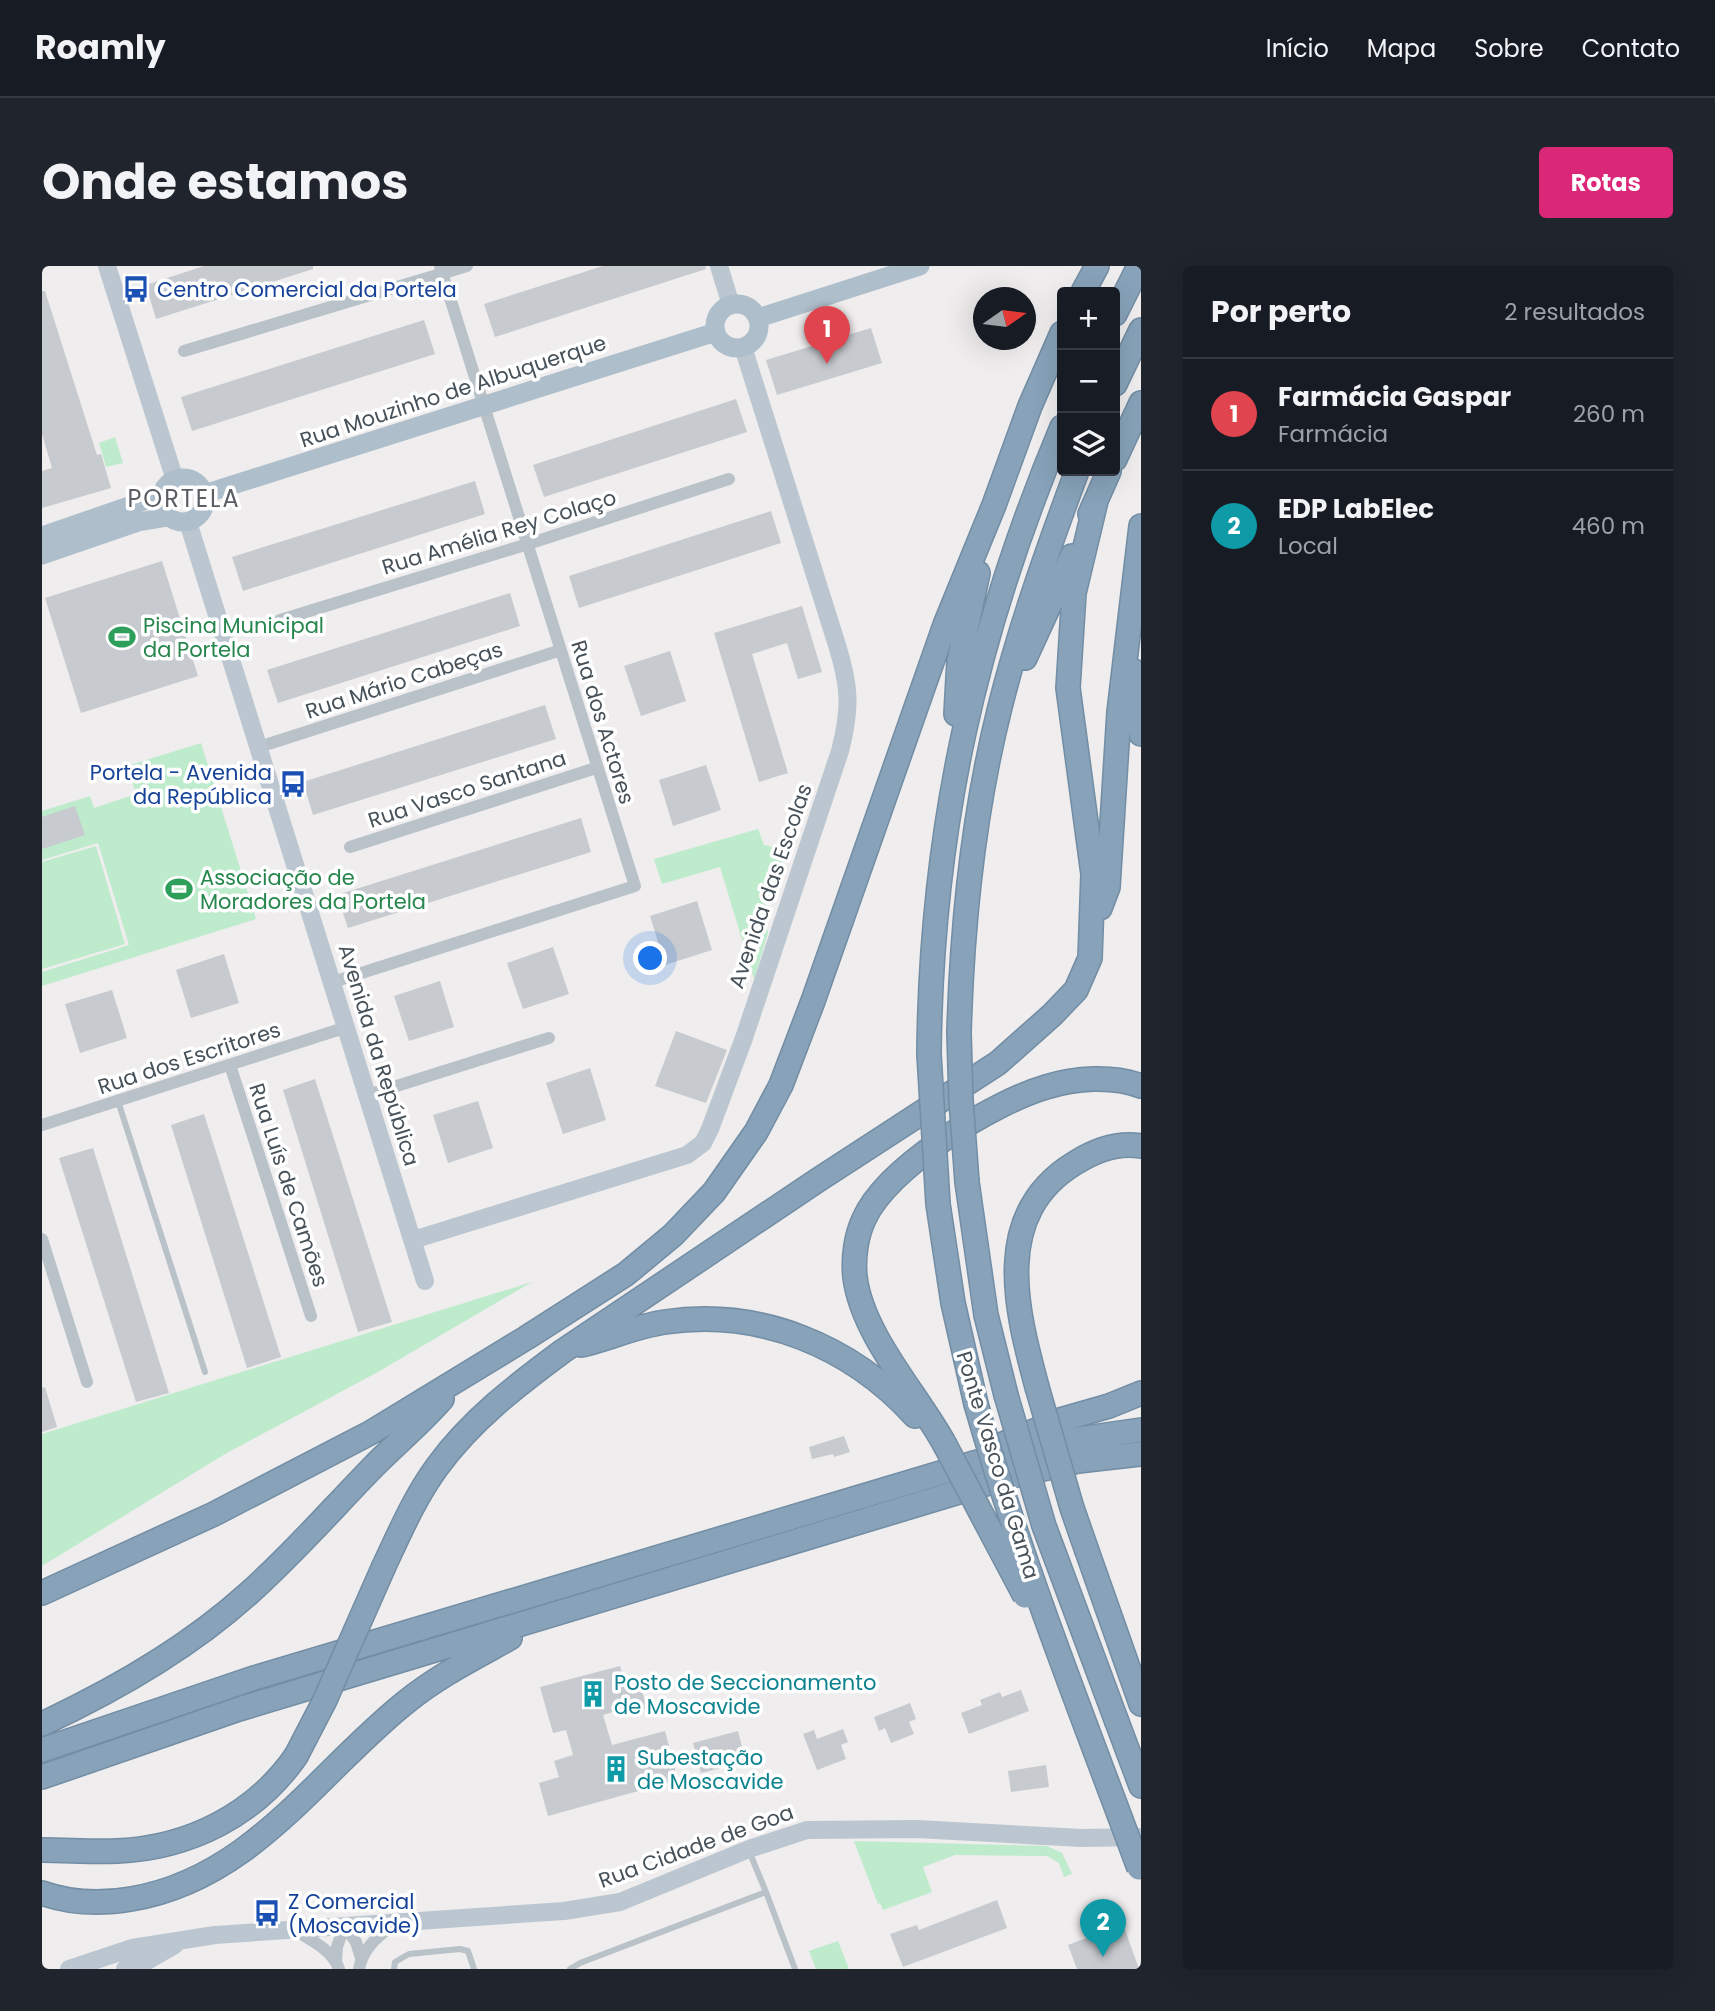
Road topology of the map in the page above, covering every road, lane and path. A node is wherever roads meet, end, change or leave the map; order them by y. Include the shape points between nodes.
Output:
1 (107, 266) edge
2 (467, 266) edge
3 (719, 266) edge
4 (919, 266) edge
5 (1097, 266) edge
6 (1139, 266) edge
7 (441, 270) edge
8 (1086, 287) edge
9 (1120, 304) edge
10 (731, 305) junction
11 (758, 318) junction
12 (1141, 330) edge
13 (716, 332) junction
14 (1057, 344) edge
15 (743, 347) junction
16 (184, 351) dead end
17 (1120, 374) edge
18 (1141, 403) edge
19 (484, 405) junction
20 (1057, 439) edge
21 (1120, 448) edge
22 (1074, 476) edge
23 (1108, 476) edge
24 (729, 479) dead end
25 (175, 480) junction
26 (204, 494) junction
27 (161, 495) junction
28 (1096, 500) junction
29 (994, 505) junction
30 (169, 517) junction
31 (188, 522) junction
32 (1141, 526) edge
33 (42, 536) edge
34 (528, 544) junction
35 (42, 555) edge
36 (1131, 598) junction
37 (280, 621) dead end
38 (561, 650) junction
39 (999, 711) junction
40 (1141, 734) edge
41 (259, 747) junction
42 (596, 768) junction
43 (951, 787) junction
44 (350, 846) dead end
45 (1091, 929) junction
46 (333, 982) junction
47 (347, 1027) junction
48 (549, 1038) dead end
49 (230, 1065) junction
50 (1141, 1086) edge
51 (368, 1095) junction
52 (118, 1101) junction
53 (42, 1125) edge
54 (1141, 1146) edge
55 (42, 1239) edge
56 (413, 1240) junction
57 (425, 1281) dead end
58 (312, 1316) dead end
59 (563, 1351) junction
60 (205, 1371) dead end
61 (464, 1377) junction
62 (87, 1382) dead end
63 (1141, 1393) edge
64 (1141, 1430) edge
65 (945, 1445) junction
66 (1141, 1454) edge
67 (898, 1487) junction
68 (42, 1593) edge
69 (551, 1615) junction
70 (1065, 1670) junction
71 (1141, 1704) edge
72 (42, 1724) edge
73 (42, 1750) edge
74 (42, 1777) edge
75 (1141, 1786) edge
76 (1141, 1837) edge
77 (749, 1849) junction
78 (42, 1850) edge
79 (1141, 1873) edge
80 (766, 1892) junction
81 (47, 1895) edge
82 (396, 1922) junction
83 (344, 1926) junction
84 (293, 1928) junction
85 (184, 1941) junction
86 (360, 1964) edge
87 (338, 1965) edge
88 (132, 1968) edge
89 (69, 1969) edge
90 (394, 1969) edge
91 (474, 1969) edge
92 (570, 1969) edge
93 (794, 1969) edge

1 - 25 street
2 - 7 street
3 - 10 street
4 - 11 main road
5 - 8 highway
6 - 9 highway
7 - 16 street
7 - 19 street, Rua dos Actores
10 - 11 main road via 747,307
10 - 13 main road via 716,320
11 - 15 main road via 758,333
12 - 17 highway
13 - 15 main road via 726,345
13 - 19 main road, Rua Mouzinho de Albuquerque
14 - 29 highway
15 - 56 street, Avenida das Escolas via 849,695 840,751 725,1090 703,1143 687,1156
18 - 21 highway
19 - 26 main road, Rua Mouzinho de Albuquerque
19 - 34 street, Rua dos Actores
20 - 43 highway, Ponte Vasco da Gama via 998,599
22 - 39 highway, Ponte Vasco da Gama via 1027,612
23 - 28 highway
24 - 34 street, Rua Amélia Rey Colaço
25 - 26 main road via 189,479
25 - 27 main road
26 - 31 main road via 204,508
27 - 30 main road
27 - 33 main road
28 - 39 highway
28 - 45 highway via 1074,593 1068,688 1093,874
29 - 43 highway via 958,661
29 - 61 highway via 945,625 813,1001 781,1085 756,1132 714,1192 651,1254
30 - 31 main road
30 - 35 main road via 138,522
31 - 41 street, Avenida da República
32 - 36 highway
34 - 37 street, Rua Amélia Rey Colaço
34 - 38 street, Rua dos Actores
36 - 40 highway via 1134,688
36 - 45 highway via 1108,887
38 - 41 street, Rua Mário Cabeças
38 - 42 street, Rua dos Actores
39 - 75 highway, Ponte Vasco da Gama, bridge via 967,892 959,1033 967,1182 984,1303 1006,1395 1044,1526
41 - 46 street, Avenida da República
42 - 44 street, Rua Vasco Santana
42 - 46 street, Rua dos Actores via 635,886
43 - 70 highway, Ponte Vasco da Gama, bridge via 937,890 929,1054 938,1204 953,1303 976,1404 1016,1535
45 - 59 highway via 1090,958 1076,990 998,1063
46 - 47 street, Avenida da República
47 - 49 street, Rua dos Escritores
47 - 51 street, Avenida da República
48 - 51 street
49 - 52 street, Rua dos Escritores
49 - 58 street, Rua Luís de Camões
50 - 65 highway via 1076,1080 1026,1094 946,1139 891,1182 864,1219 857,1238 855,1278 861,1300 881,1343
51 - 56 street, Avenida da República
52 - 53 street, Rua dos Escritores
52 - 60 lane
54 - 71 highway, bridge via 1107,1148 1086,1156 1045,1187 1024,1222 1016,1263 1019,1314 1037,1387 1072,1508
55 - 62 street
56 - 57 street, Avenida da República
59 - 65 highway via 663,1322 713,1319 760,1324 838,1353 875,1377
59 - 78 highway, bridge via 479,1418 437,1467 412,1506 296,1756 271,1787 227,1821 168,1844 119,1851
61 - 68 highway via 304,1469
61 - 72 highway via 246,1596 157,1662
63 - 67 highway via 1060,1420
64 - 67 highway via 1005,1454
65 - 70 highway, bridge
66 - 69 highway via 1078,1461 1012,1476
67 - 73 highway via 251,1679
69 - 74 highway via 239,1709
69 - 81 highway via 465,1662 407,1701 282,1821 202,1876 145,1897 117,1901
70 - 79 highway, Ponte Vasco da Gama, bridge
76 - 77 street, Rua Cidade de Goa via 854,1828 807,1830
77 - 80 lane
77 - 82 street, Rua Cidade de Goa via 620,1902 564,1911
80 - 92 lane
80 - 93 lane
82 - 83 street, Rua Cidade de Goa
82 - 86 street via 371,1942
83 - 84 street, Rua Cidade de Goa
83 - 86 street via 356,1942
83 - 87 street via 337,1947
84 - 85 street, Rua Cidade de Goa
84 - 87 street
85 - 88 street, Rua Cidade de Goa
85 - 89 street, Rua Cidade de Goa via 132,1948
90 - 91 lane via 395,1962 409,1954 460,1949 468,1951

